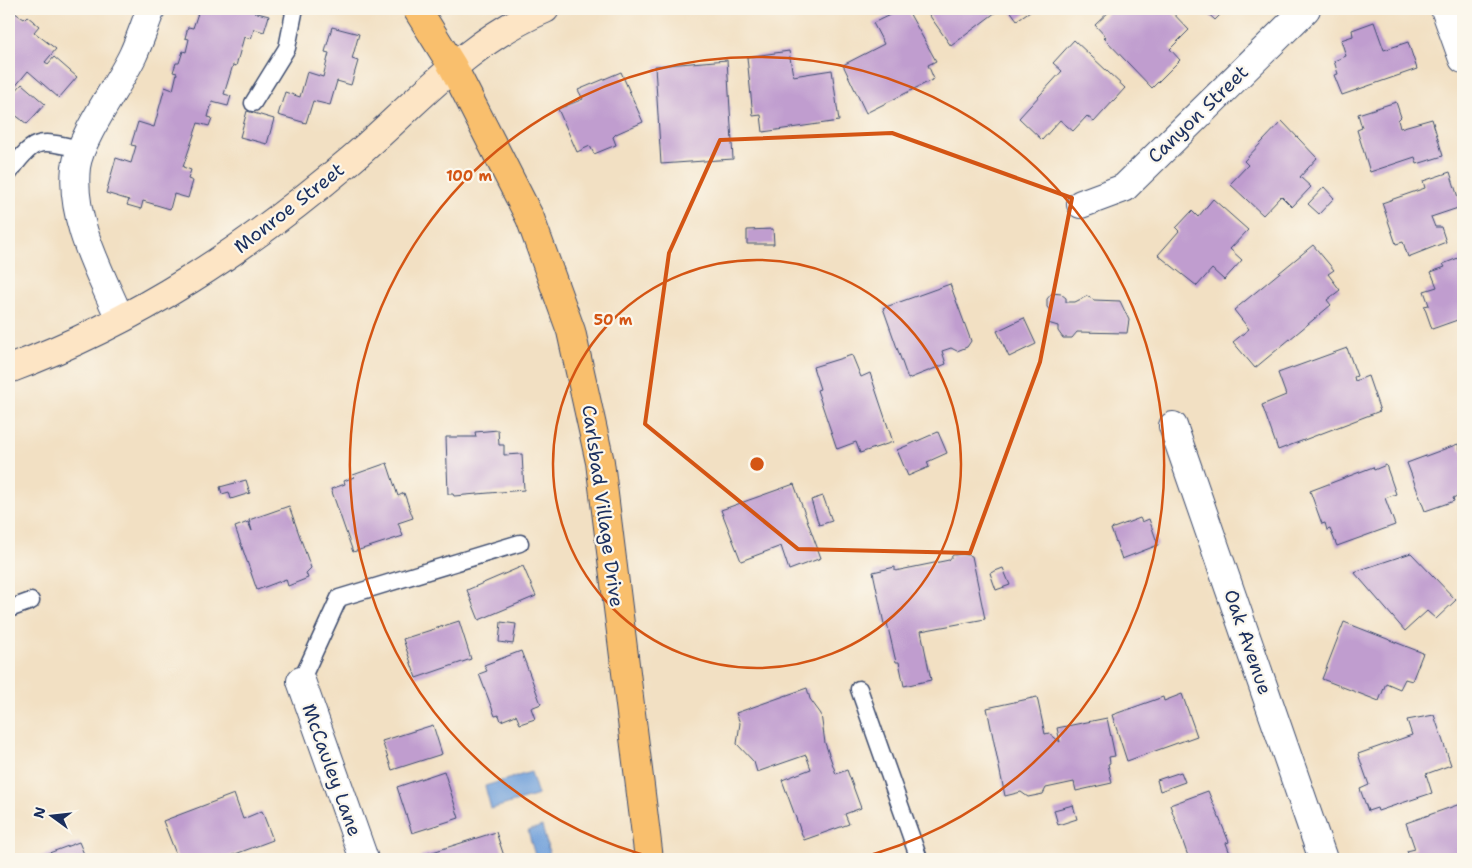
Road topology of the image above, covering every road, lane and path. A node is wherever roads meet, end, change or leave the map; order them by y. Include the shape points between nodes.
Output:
1 (151, 9) edge
2 (292, 9) edge
3 (417, 9) edge
4 (545, 9) edge
5 (1306, 9) edge
6 (1445, 9) edge
7 (1463, 59) edge
8 (453, 68) junction
9 (253, 103) dead end
10 (82, 148) junction
11 (9, 173) edge
12 (1081, 204) dead end
13 (120, 319) junction
14 (9, 369) edge
15 (1173, 426) dead end
16 (520, 543) dead end
17 (31, 601) dead end
18 (9, 609) edge
19 (301, 681) joint
20 (859, 689) dead end
21 (364, 859) edge
22 (648, 859) edge
23 (919, 859) edge
24 (1324, 859) edge

1 - 10 street via 134,55
2 - 9 lane via 287,48
3 - 8 main road, Carlsbad Village Drive
4 - 8 main road, Monroe Street via 498,32
5 - 12 street, Canyon Street via 1124,188
6 - 7 street
8 - 13 main road, Monroe Street via 354,157 261,232 195,278
8 - 22 main road, Carlsbad Village Drive via 530,218 580,365 600,462
10 - 11 lane via 42,142 25,150
10 - 13 street via 76,167 80,220
13 - 14 main road, Monroe Street via 56,352
15 - 24 street, Oak Avenue
16 - 19 lane via 339,598
17 - 18 lane
19 - 21 street, McCauley Lane
20 - 23 lane

